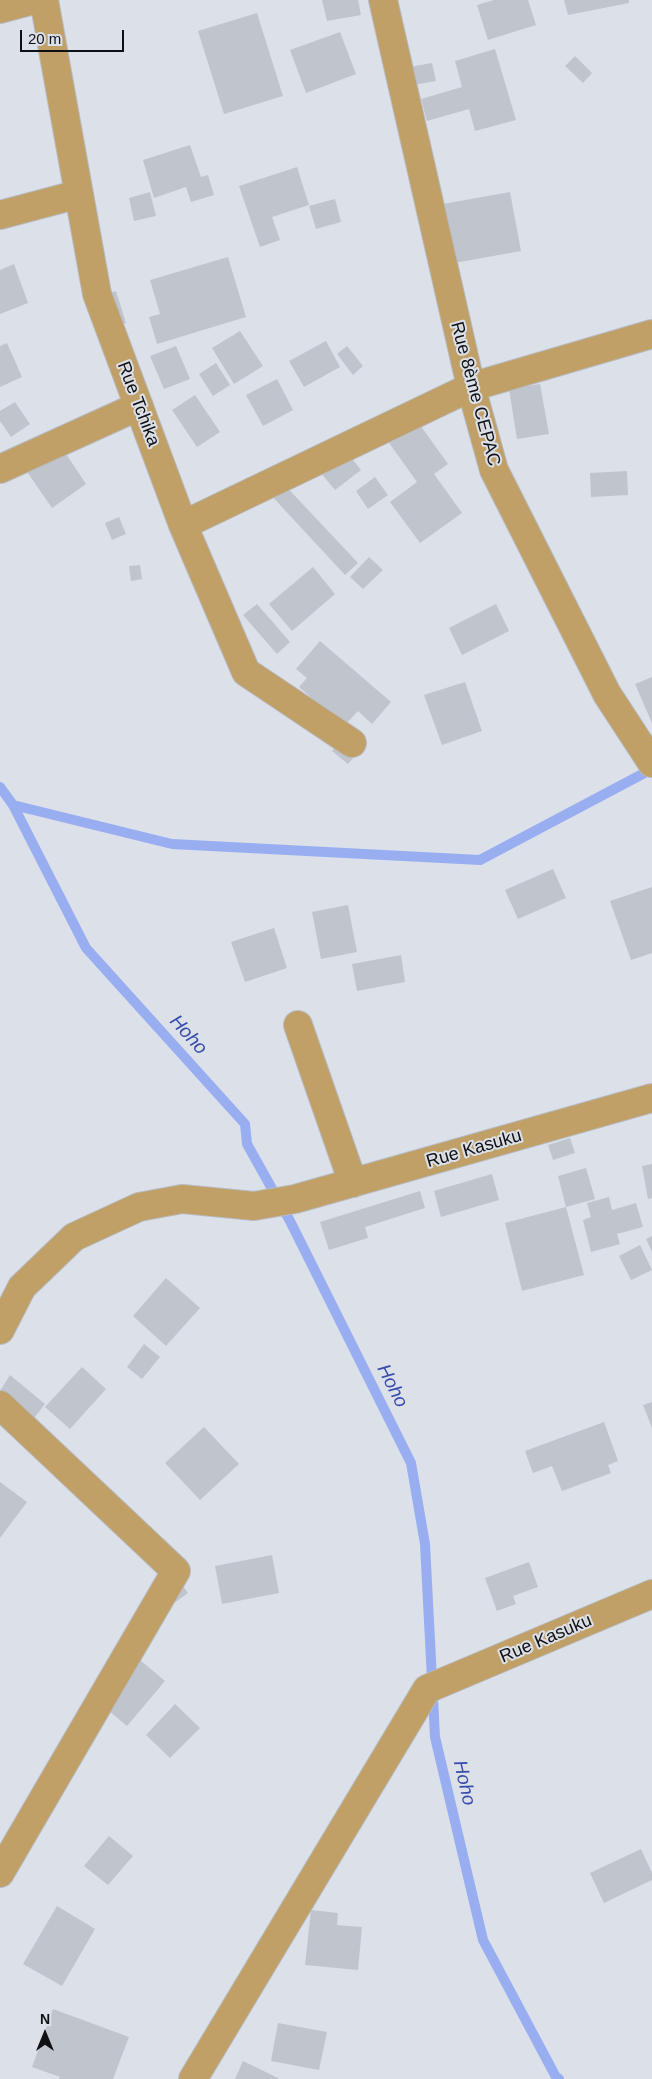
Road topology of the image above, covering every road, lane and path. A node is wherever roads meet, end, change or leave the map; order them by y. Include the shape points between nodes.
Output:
1 (34, 0) edge
2 (44, 0) edge
3 (384, 0) edge
4 (0, 9) edge
5 (79, 194) junction
6 (0, 214) edge
7 (652, 334) edge
8 (470, 387) junction
9 (140, 406) junction
10 (0, 469) edge
11 (183, 525) junction
12 (352, 742) dead end
13 (650, 760) edge
14 (298, 1025) dead end
15 (652, 1098) edge
16 (353, 1183) junction
17 (0, 1330) edge
18 (0, 1405) edge
19 (652, 1594) edge
20 (0, 1873) edge
21 (193, 2079) edge

1 - 4 street
2 - 5 street, Rue Tchika
3 - 8 street, Rue 8ème CEPAC
5 - 6 street
5 - 9 street, Rue Tchika via 97,294
7 - 8 street
8 - 11 street
8 - 13 street, Rue 8ème CEPAC via 494,470 607,694
9 - 10 street
9 - 11 street, Rue Tchika
11 - 12 street, Rue Tchika via 246,672
14 - 16 street
15 - 16 street, Rue Kasuku
16 - 17 street, Rue Kasuku via 295,1200 254,1206 182,1200 139,1207 74,1237 22,1287
18 - 20 street via 176,1571
19 - 21 street, Rue Kasuku via 434,1686

